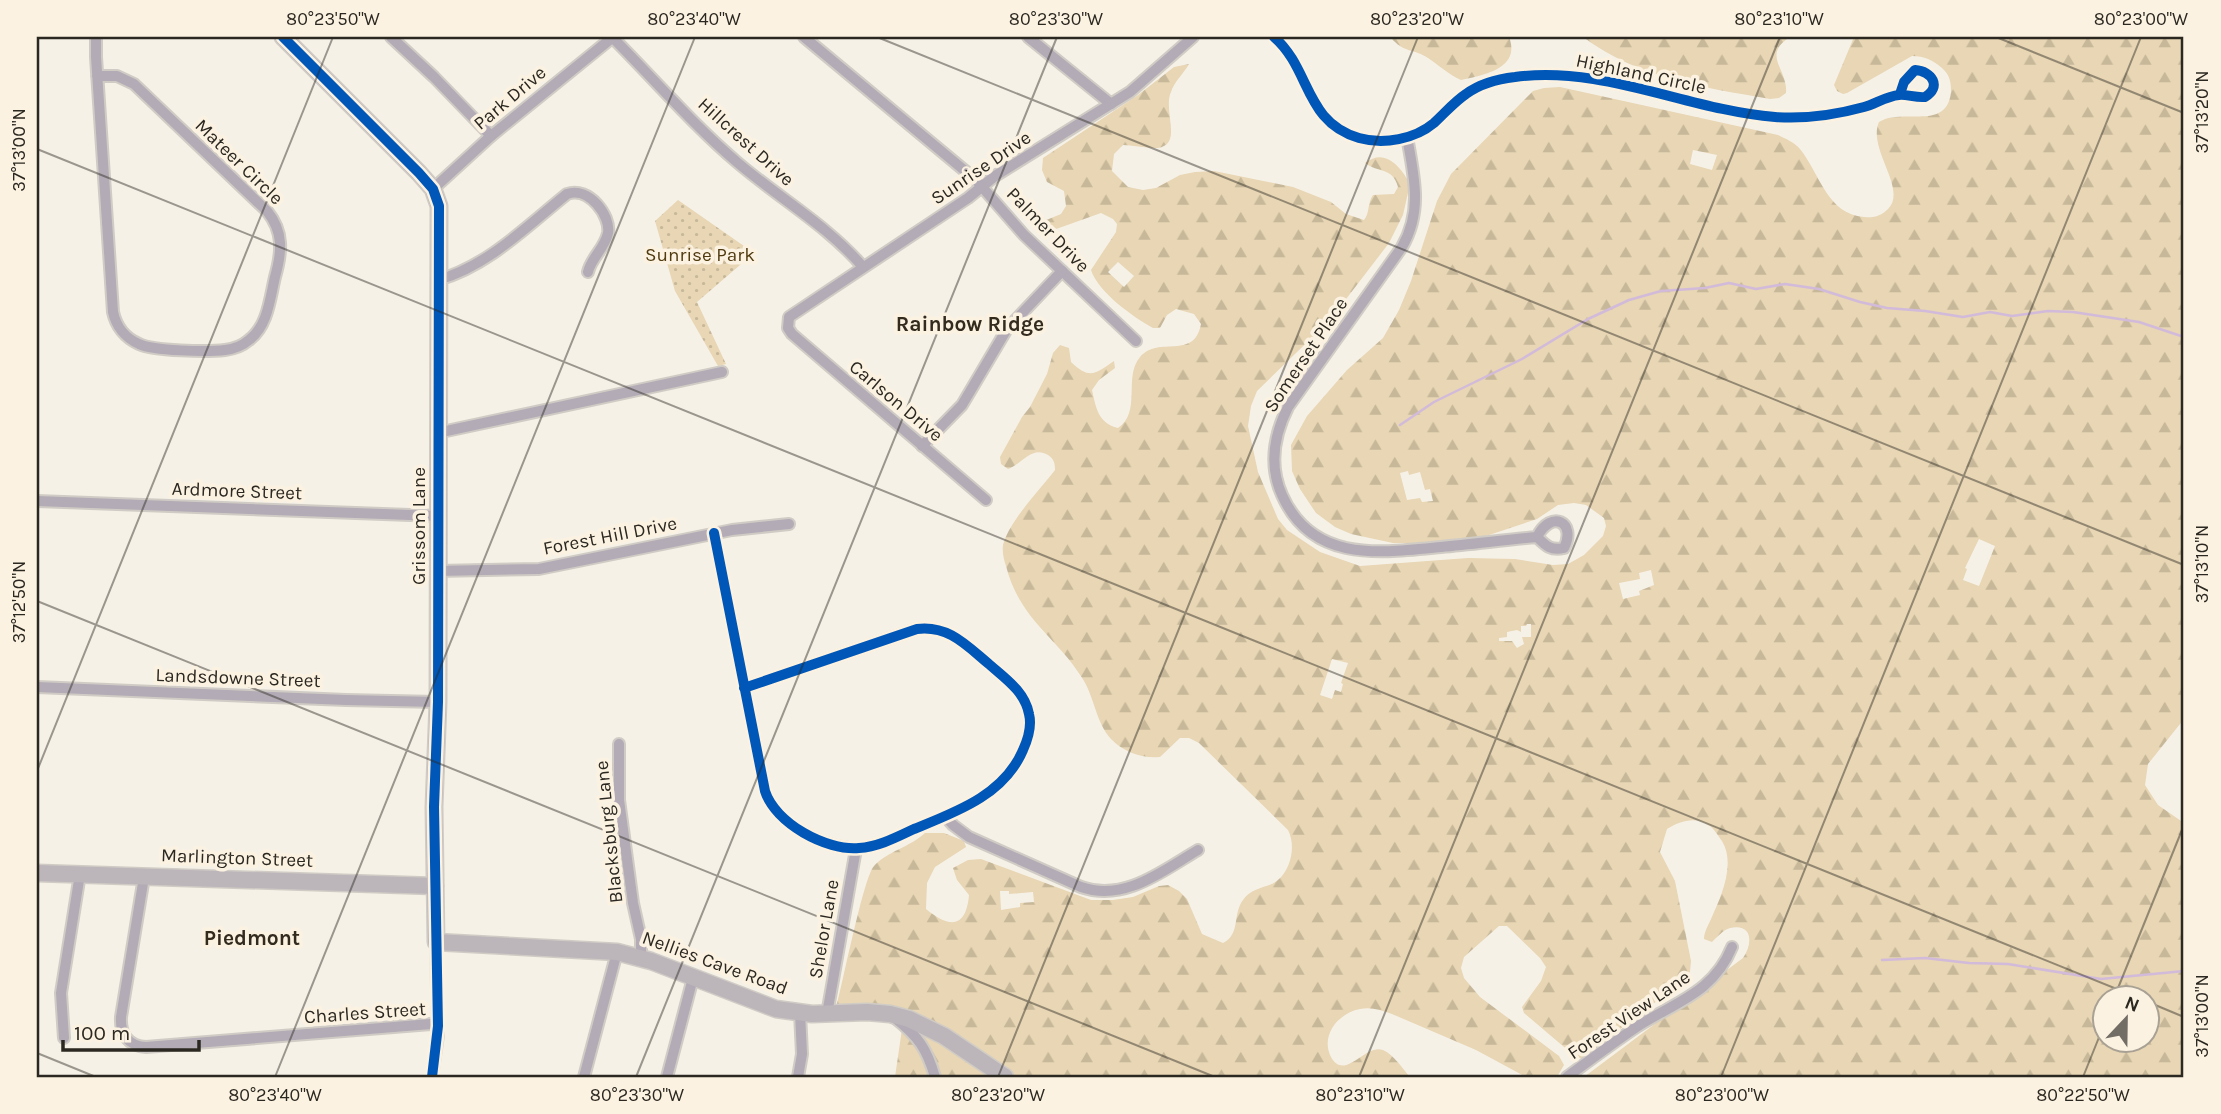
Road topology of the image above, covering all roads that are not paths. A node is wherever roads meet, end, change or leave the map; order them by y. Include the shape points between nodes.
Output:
1 (96, 37) edge
2 (283, 37) edge
3 (391, 37) edge
4 (612, 37) edge
5 (804, 37) edge
6 (1028, 37) edge
7 (1193, 37) edge
8 (1274, 37) edge
9 (97, 76) junction
10 (1900, 94) dead end
11 (1111, 104) junction
12 (491, 136) junction
13 (1407, 137) junction
14 (982, 187) junction
15 (433, 188) junction
16 (863, 267) junction
17 (1062, 271) junction
18 (588, 272) dead end
19 (438, 280) junction
20 (788, 324) joint
21 (1136, 341) dead end
22 (722, 372) dead end
23 (437, 433) junction
24 (922, 446) junction
25 (986, 500) dead end
26 (37, 501) edge
27 (437, 516) junction
28 (789, 524) dead end
29 (714, 533) junction
30 (1537, 537) dead end
31 (437, 571) junction
32 (37, 687) edge
33 (744, 688) junction
34 (438, 702) junction
35 (619, 744) dead end
36 (945, 816) junction
37 (856, 849) junction
38 (1198, 850) dead end
39 (37, 873) edge
40 (79, 874) junction
41 (144, 877) junction
42 (435, 886) junction
43 (436, 942) junction
44 (1732, 947) dead end
45 (617, 952) junction
46 (640, 957) junction
47 (693, 978) junction
48 (800, 1013) junction
49 (827, 1014) junction
50 (890, 1014) junction
51 (438, 1026) junction
52 (64, 1038) dead end
53 (432, 1077) edge
54 (584, 1077) edge
55 (667, 1077) edge
56 (798, 1077) edge
57 (934, 1077) edge
58 (1005, 1077) edge
59 (1567, 1077) edge

1 - 9 street, Mateer Circle
2 - 15 street
3 - 12 street
4 - 12 street, Park Drive
4 - 16 street, Hillcrest Drive via 713,142 841,244
5 - 14 street, Palmer Drive
6 - 11 street
7 - 11 street, Sunrise Drive
8 - 13 street, Highland Circle via 1289,53 1313,103 1328,121 1366,140
9 - 9 street, Mateer Circle via 117,323 130,340 149,348 219,351 239,347 255,335 265,319 281,254 274,221 134,84 117,76
10 - 13 street, Highland Circle via 1843,112 1784,117 1707,107 1584,77 1533,75 1498,79 1478,87 1426,128
11 - 14 street, Sunrise Drive
12 - 15 street, Park Drive
13 - 30 street, Somerset Place via 1416,192 1410,232 1281,420 1274,457 1277,483 1300,523 1325,542 1350,550 1395,551
14 - 16 street, Sunrise Drive
14 - 17 street, Palmer Drive
15 - 19 street, Grissom Lane via 439,206
16 - 20 street, Sunrise Drive via 793,313
17 - 21 street, Palmer Drive
17 - 24 street via 1007,329 962,405
18 - 19 street via 608,227 593,198 576,192 567,194 484,260
19 - 23 street, Grissom Lane
20 - 24 street, Carlson Drive via 807,348
22 - 23 street
23 - 27 street, Grissom Lane
24 - 25 street, Carlson Drive
26 - 27 street, Ardmore Street
27 - 31 street, Grissom Lane
28 - 29 street, Forest Hill Drive
29 - 31 street, Forest Hill Drive via 539,569
29 - 33 street
31 - 34 street, Grissom Lane
32 - 34 street, Landsdowne Street
33 - 36 street via 917,629 936,628 957,637 1016,688 1030,723 1021,755 1007,776 980,799
33 - 37 street via 771,804 792,825 834,845
34 - 42 street, Grissom Lane
35 - 46 street, Blacksburg Lane via 620,800
36 - 37 street
36 - 38 street via 969,837 1100,892 1134,886
37 - 49 street, Shelor Lane
39 - 40 street, Marlington Street
40 - 41 street, Marlington Street
40 - 52 street via 61,993
41 - 42 street, Marlington Street
41 - 51 street, Charles Street via 121,1017 122,1031 131,1043 146,1047
42 - 43 street, Grissom Lane
43 - 45 street, Nellies Cave Road
43 - 51 street, Grissom Lane
44 - 59 street, Forest View Lane via 1722,967 1704,986
45 - 46 street, Nellies Cave Road
45 - 54 street
46 - 47 street, Nellies Cave Road
47 - 48 street, Nellies Cave Road via 760,1004
47 - 55 street
48 - 49 street, Nellies Cave Road
48 - 56 street
49 - 50 street, Nellies Cave Road
50 - 57 street via 929,1054
50 - 58 street, Nellies Cave Road via 944,1036
51 - 53 street, Grissom Lane

